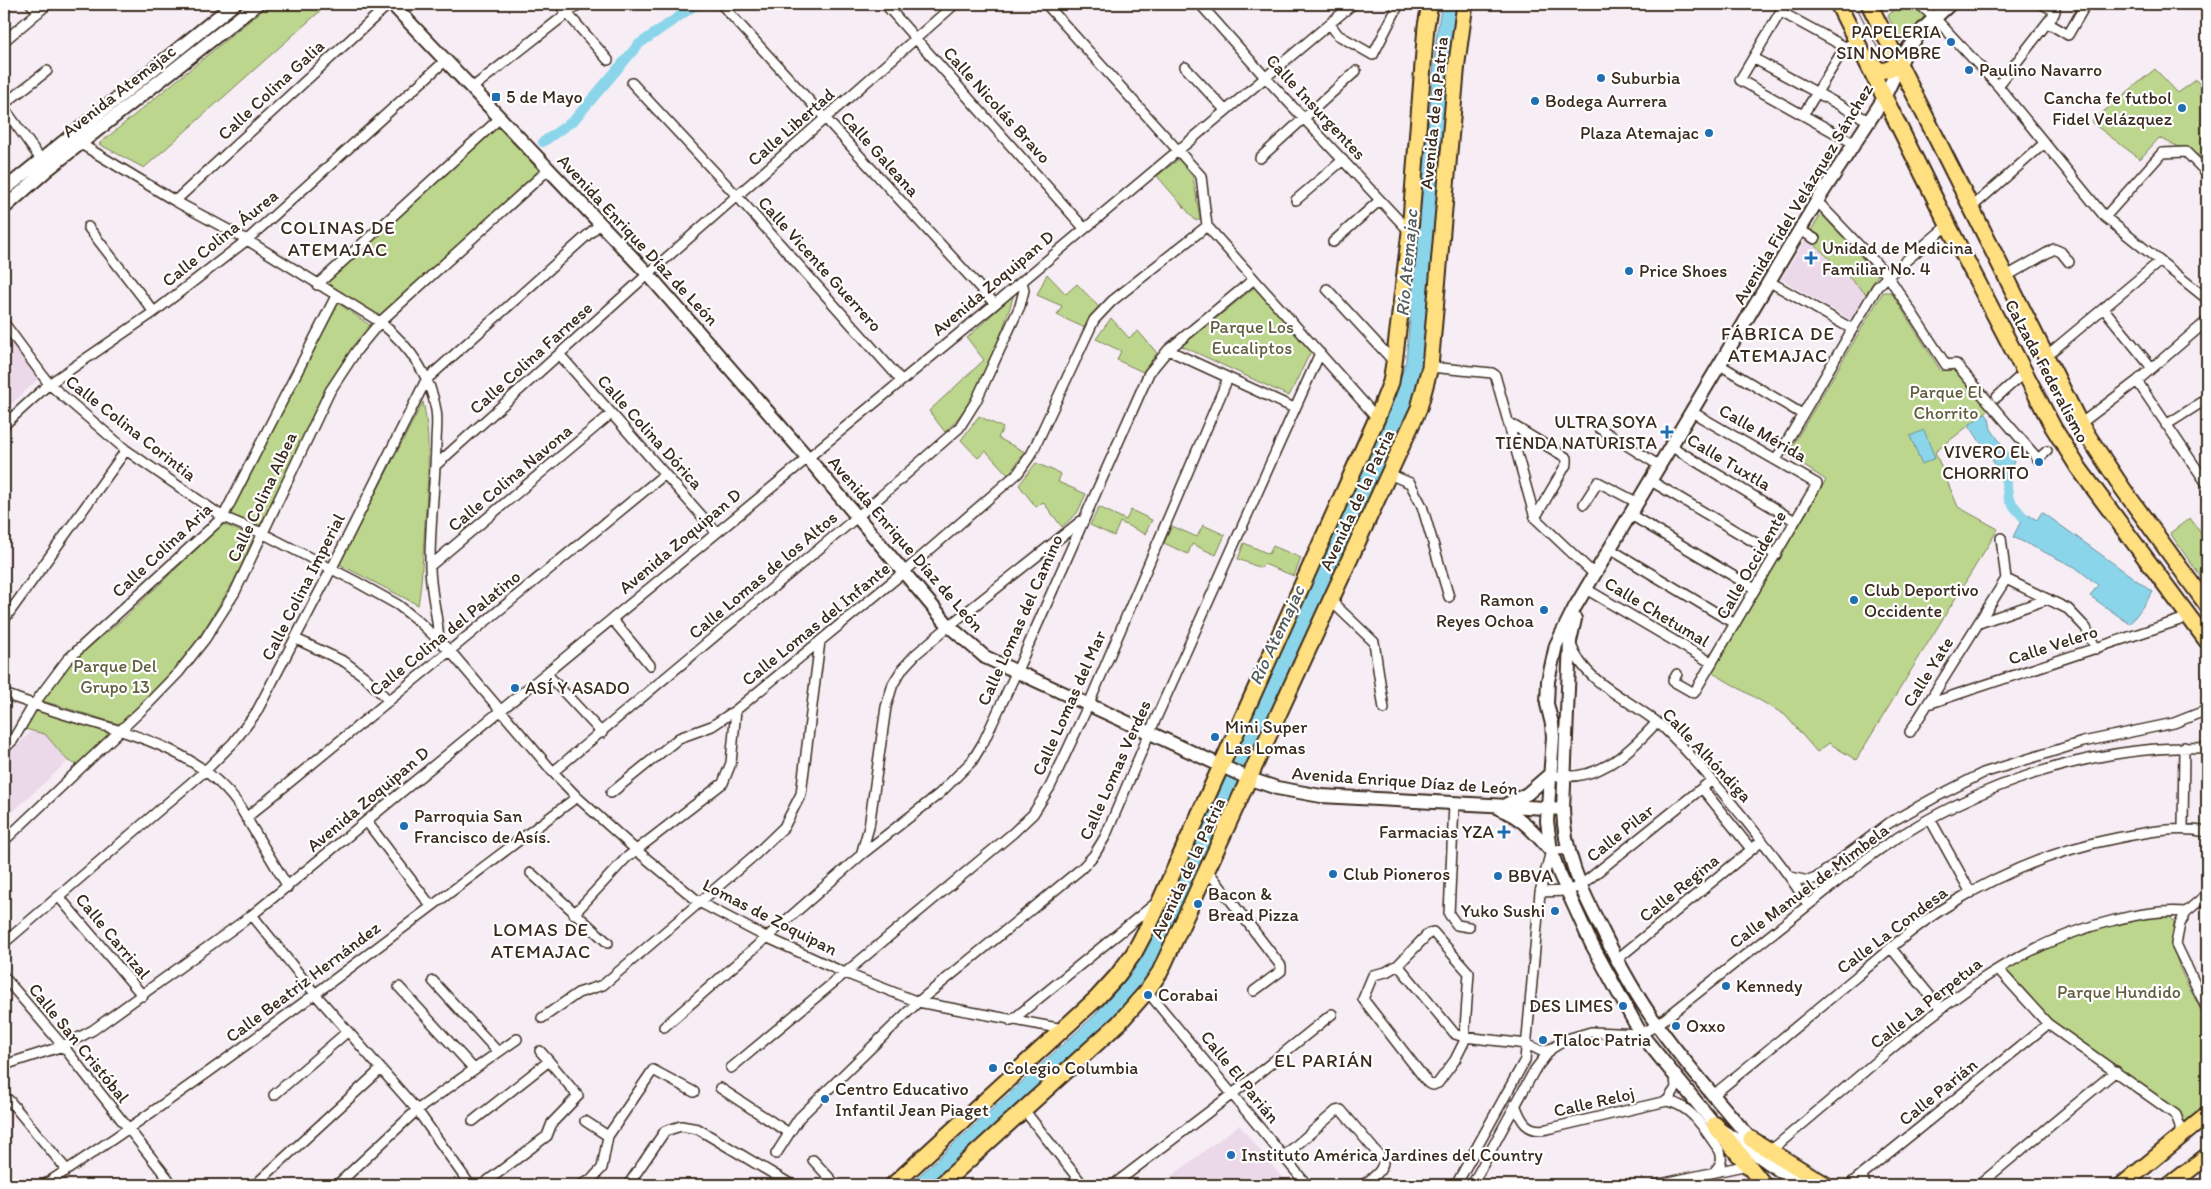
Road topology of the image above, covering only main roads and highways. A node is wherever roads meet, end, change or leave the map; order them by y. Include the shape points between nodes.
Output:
1 (234, 4) edge
2 (257, 4) edge
3 (391, 4) edge
4 (1430, 4) edge
5 (1466, 4) edge
6 (1838, 4) edge
7 (1868, 4) edge
8 (1950, 4) edge
9 (1854, 47) junction
10 (1899, 63) junction
11 (1884, 98) junction
12 (44, 164) junction
13 (4, 190) edge
14 (4, 208) edge
15 (2207, 605) edge
16 (1565, 638) junction
17 (2207, 642) edge
18 (1568, 684) junction
19 (1547, 694) junction
20 (1223, 767) junction
21 (1549, 775) junction
22 (1248, 778) junction
23 (1497, 806) junction
24 (1548, 809) junction
25 (1563, 809) junction
26 (1551, 851) junction
27 (2207, 1115) edge
28 (1715, 1125) junction
29 (1751, 1139) joint
30 (2207, 1156) edge
31 (1770, 1158) junction
32 (1748, 1165) joint
33 (893, 1185) edge
34 (942, 1185) edge
35 (1764, 1185) edge
36 (1800, 1185) edge
37 (1826, 1185) edge
38 (2122, 1185) edge
39 (2170, 1185) edge

1 - 12 main road, Avenida Atemajac via 68,136
2 - 12 main road, Avenida Atemajac via 81,144
3 - 20 main road, Avenida Enrique Díaz de León via 648,274 949,626 985,657 1016,673
4 - 20 main road, Avenida de la Patria via 1410,232 1391,382
5 - 22 main road, Avenida de la Patria via 1457,62 1430,367 1419,408
6 - 9 main road, Calzada Federalismo
7 - 10 main road, Calzada Federalismo
8 - 10 main road, Avenida Fidel Velázquez Sánchez via 1915,39
9 - 10 main road via 1879,70 1886,71
9 - 11 main road, Calzada Federalismo
10 - 11 main road, Avenida Fidel Velázquez Sánchez
10 - 15 main road, Calzada Federalismo via 2080,424
11 - 16 main road, Avenida Fidel Velázquez Sánchez via 1817,201 1586,589
11 - 17 main road, Calzada Federalismo via 2053,427 2073,460
12 - 13 main road, Avenida Atemajac
12 - 14 main road, Avenida Atemajac
16 - 18 main road, Avenida Fidel Velázquez Sánchez
16 - 19 main road, Avenida Fidel Velázquez Sánchez via 1550,665
18 - 19 main road
18 - 25 main road, Avenida Fidel Velázquez Sánchez
19 - 21 main road, Avenida Fidel Velázquez Sánchez via 1553,738
20 - 22 main road, Avenida Enrique Díaz de León
20 - 33 main road, Avenida de la Patria via 1134,953 1117,976
21 - 23 main road via 1528,794
21 - 24 main road, Avenida Fidel Velázquez Sánchez
22 - 23 main road, Avenida Enrique Díaz de León via 1277,788 1321,796
22 - 34 main road, Avenida de la Patria via 1171,952 1147,991 1119,1022
23 - 24 main road, Avenida Enrique Díaz de León
23 - 26 main road via 1520,819
24 - 25 main road, Avenida Enrique Díaz de León
24 - 26 main road, Avenida Fidel Velázquez Sánchez
25 - 29 main road, Avenida Fidel Velázquez Sánchez via 1567,849 1580,886 1616,960 1657,1025 1712,1096
26 - 28 main road via 1590,944 1641,1034
27 - 38 main road
28 - 31 main road
28 - 32 highway
29 - 31 main road
30 - 39 main road
31 - 36 main road
31 - 37 main road
32 - 35 main road

